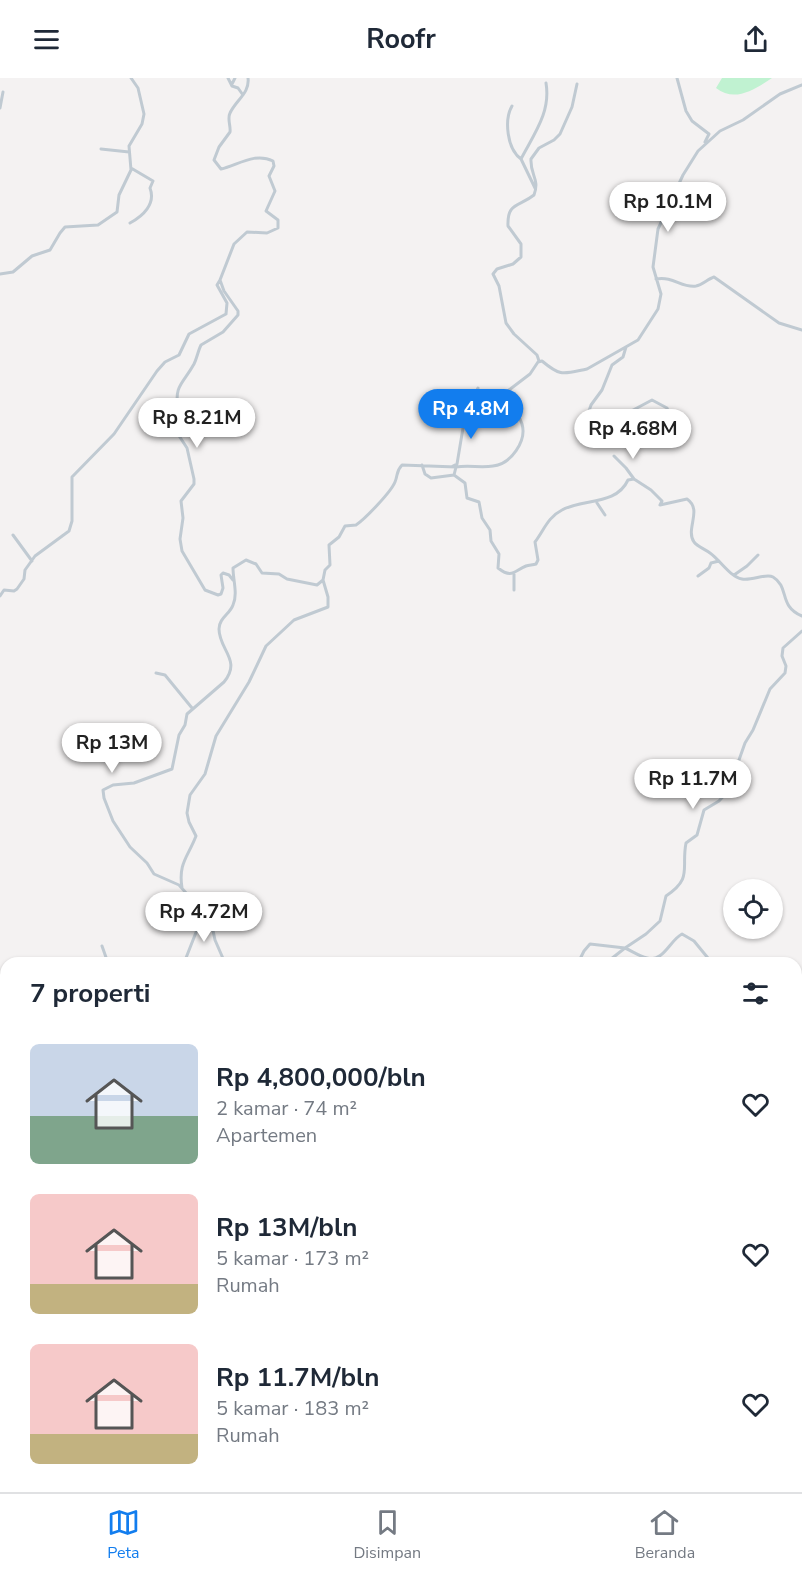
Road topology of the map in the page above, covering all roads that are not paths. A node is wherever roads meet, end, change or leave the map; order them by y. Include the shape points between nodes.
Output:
1 (131, 78) edge
2 (228, 78) edge
3 (235, 78) edge
4 (248, 78) edge
5 (677, 78) edge
6 (546, 83) dead end
7 (232, 84) junction
8 (578, 84) dead end
9 (802, 85) edge
10 (3, 92) dead end
11 (243, 95) junction
12 (512, 106) dead end
13 (0, 108) edge
14 (704, 145) junction
15 (101, 149) dead end
16 (129, 152) junction
17 (521, 159) junction
18 (131, 168) junction
19 (536, 190) junction
20 (130, 223) dead end
21 (0, 274) edge
22 (656, 279) junction
23 (220, 280) junction
24 (802, 330) edge
25 (626, 347) junction
26 (539, 361) junction
27 (478, 388) dead end
28 (671, 419) dead end
29 (614, 456) dead end
30 (422, 465) junction
31 (445, 467) junction
32 (456, 467) junction
33 (454, 475) junction
34 (634, 479) junction
35 (596, 502) junction
36 (605, 515) dead end
37 (13, 535) dead end
38 (758, 555) dead end
39 (32, 561) junction
40 (719, 561) junction
41 (514, 573) junction
42 (734, 575) junction
43 (698, 576) dead end
44 (232, 580) junction
45 (322, 580) junction
46 (514, 590) dead end
47 (0, 596) edge
48 (802, 616) edge
49 (802, 631) edge
50 (156, 673) dead end
51 (192, 708) junction
52 (182, 888) junction
53 (204, 912) junction
54 (102, 946) dead end
55 (625, 948) junction
56 (106, 957) edge
57 (186, 957) edge
58 (222, 957) edge
59 (581, 957) edge
60 (614, 957) edge
61 (643, 957) edge
62 (658, 957) edge
63 (707, 957) edge

1 - 16 street via 138,88 144,114
2 - 7 street
3 - 7 street
4 - 11 street
5 - 14 street via 686,111 709,134
6 - 17 street via 543,118
7 - 11 street
8 - 19 street via 560,134 539,148 531,159
9 - 14 street via 720,130
10 - 13 street
11 - 23 street via 230,112 231,131 218,149 214,163 224,168 248,159 273,161 269,177 274,191 266,211 279,224 273,231 242,235 234,244
12 - 17 street via 509,135 512,151
14 - 22 street via 685,170 659,226 653,267
15 - 16 street
16 - 18 street
17 - 19 street
18 - 20 street via 153,184 152,201
18 - 21 street via 115,214 98,225 65,227 49,250 32,256 13,272
19 - 26 street via 532,197 513,206 508,217 508,227 521,246 521,257 513,264 497,268 493,275 500,286 506,323
22 - 24 street via 670,278 691,286 714,277 779,323
22 - 25 street via 661,294 658,309 639,338
23 - 39 street via 217,285 227,303 226,314 189,335 179,356 160,367 114,434 73,475 69,531
23 - 44 street via 238,315 223,332 201,345 178,387 178,409 170,422 187,448 194,479 181,501 182,551 205,590 221,594 223,573
25 - 26 street via 587,369 558,373
25 - 28 street via 590,408 600,433 614,446 622,434 620,417 652,400 668,409
26 - 32 street via 530,374 509,390 523,427 522,441 516,450 494,466
27 - 31 street via 465,416 457,464
29 - 34 street
30 - 31 street
30 - 33 street via 431,478
30 - 45 street via 399,468 396,481 374,508 356,525 345,526 329,545 330,565
31 - 32 street
32 - 33 street
33 - 41 street via 465,483 467,498 479,502 499,554 498,568
34 - 35 street via 627,481 621,491
34 - 40 street via 655,494 662,501 660,504 690,500 694,541
35 - 36 street
35 - 41 street via 580,503 550,518 535,542 536,564
37 - 39 street
38 - 42 street
39 - 47 street via 17,589 3,590
40 - 42 street
40 - 43 street via 712,562
41 - 46 street
42 - 48 street via 744,579 774,577 789,607
44 - 45 street via 233,568 246,560 265,574 317,585
44 - 51 street via 235,601 219,630 231,671 224,682
45 - 52 street via 328,607 294,620 269,642 214,740 206,773 189,796 187,813 196,836 182,863
49 - 55 street via 783,648 785,673 770,689 728,791 704,810 698,835 686,843 683,882 665,899 660,922
50 - 51 street via 165,675
51 - 52 street via 179,735 172,769 134,783 108,786 103,793 112,821 130,847 154,874
52 - 53 street
53 - 57 street
53 - 58 street via 212,922
54 - 56 street
55 - 59 street via 592,944
55 - 60 street
55 - 61 street
62 - 63 street via 683,934

